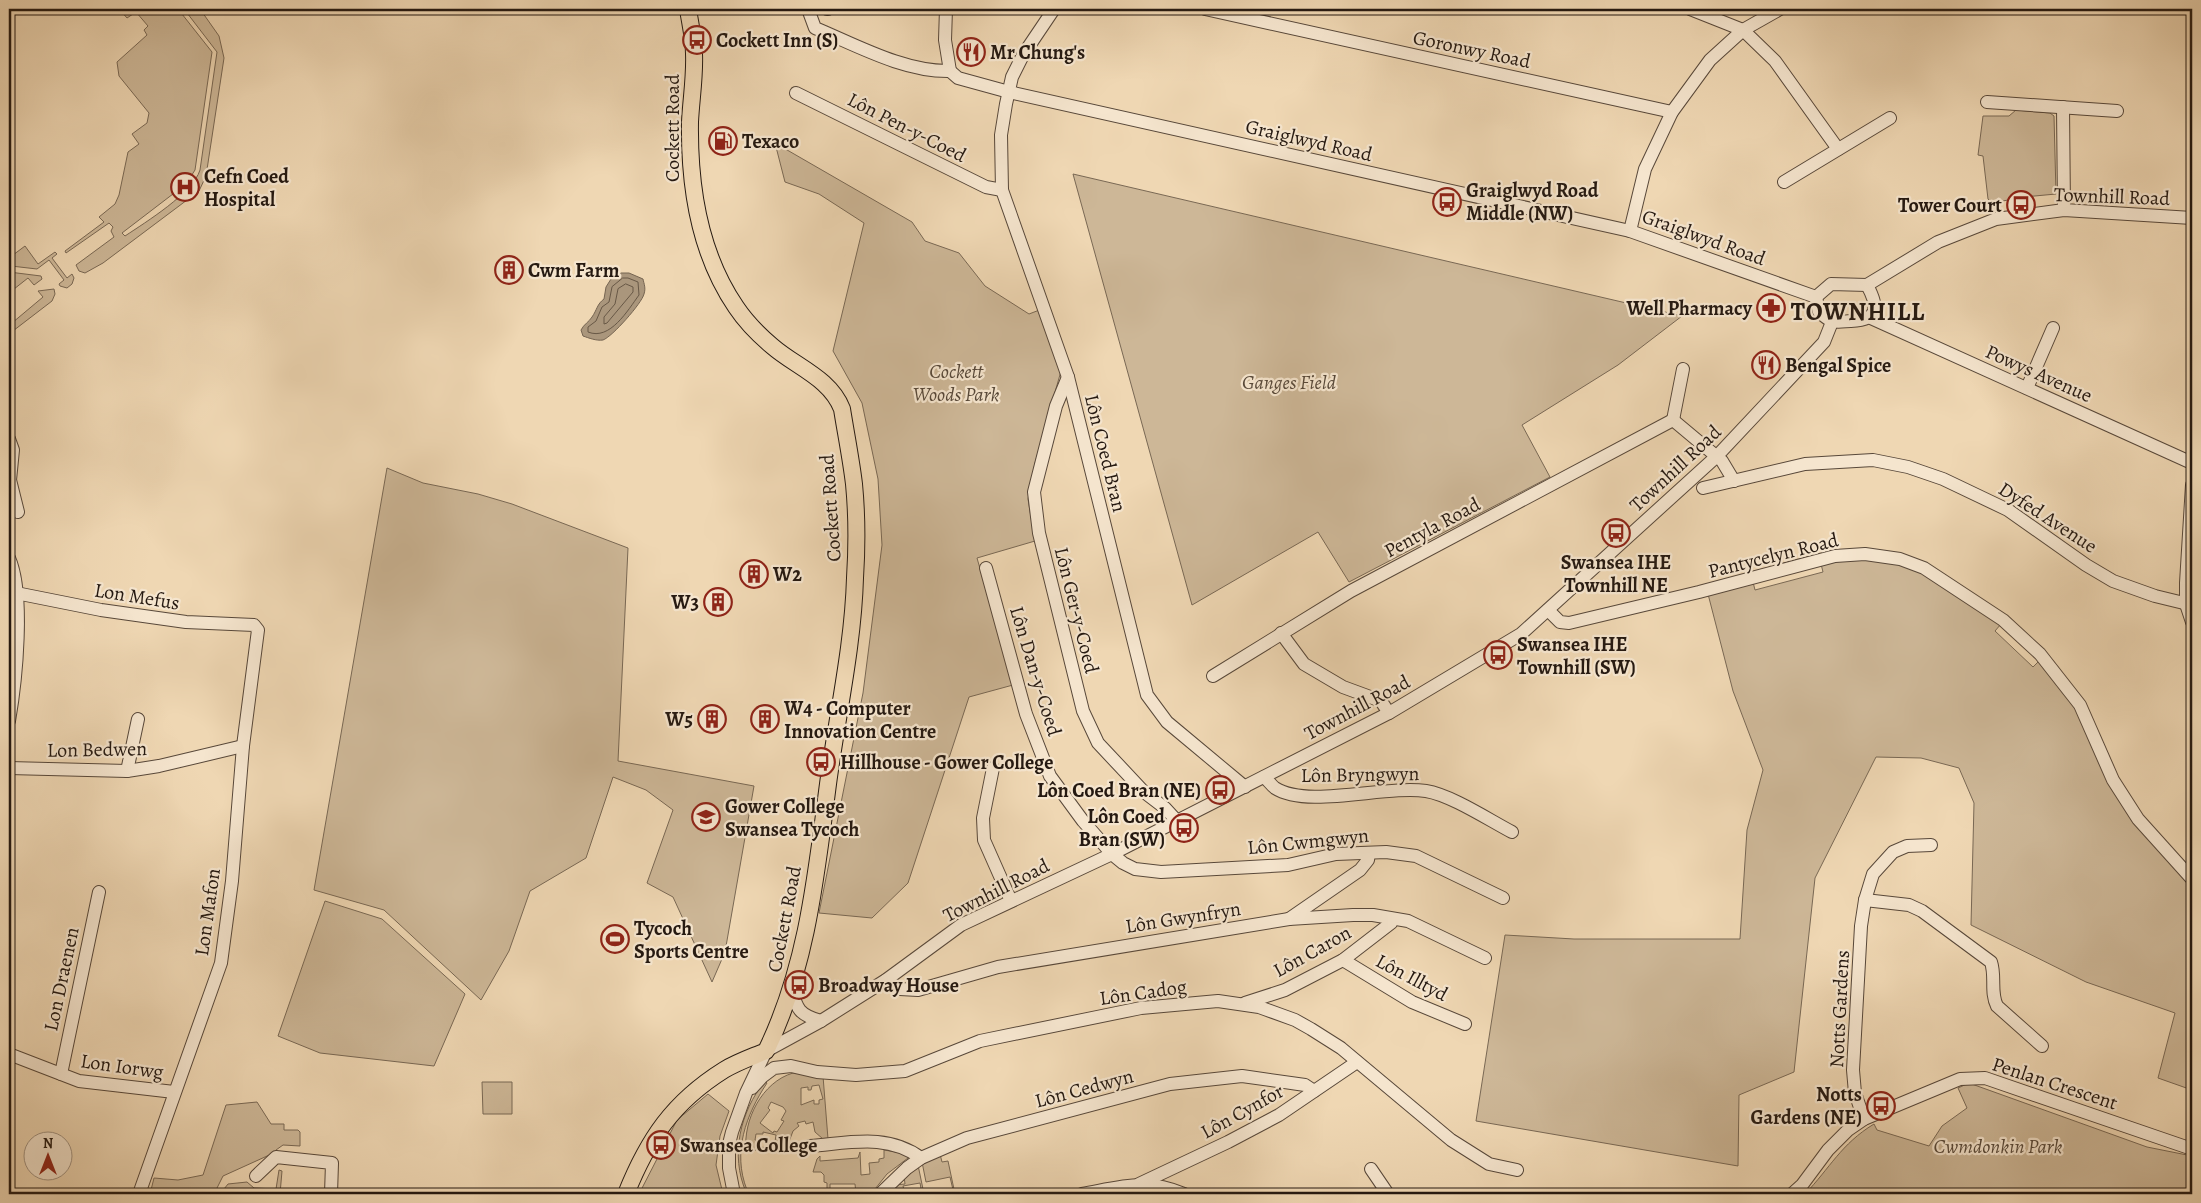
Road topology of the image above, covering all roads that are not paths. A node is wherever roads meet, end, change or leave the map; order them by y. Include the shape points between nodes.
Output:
1 (688, 9) edge
2 (808, 9) edge
3 (946, 9) edge
4 (1054, 9) edge
5 (1205, 9) edge
6 (1690, 9) edge
7 (1780, 9) edge
8 (1743, 30) junction
9 (950, 71) junction
10 (796, 92) dead end
11 (1009, 92) junction
12 (1994, 106) dead end
13 (2063, 107) junction
14 (2117, 111) dead end
15 (1672, 112) junction
16 (1890, 118) dead end
17 (1838, 149) junction
18 (1784, 182) dead end
19 (1002, 190) junction
20 (2064, 210) junction
21 (2192, 218) edge
22 (1630, 231) junction
23 (1867, 285) junction
24 (1816, 297) junction
25 (1871, 318) junction
26 (1832, 322) junction
27 (2053, 328) dead end
28 (1683, 369) dead end
29 (1068, 377) junction
30 (2027, 388) junction
31 (1673, 420) junction
32 (9, 439) edge
33 (1717, 456) junction
34 (2192, 463) edge
35 (1734, 481) junction
36 (2192, 486) edge
37 (1703, 488) dead end
38 (18, 512) dead end
39 (9, 558) edge
40 (986, 568) dead end
41 (16, 593) junction
42 (2189, 605) edge
43 (13, 606) edge
44 (1548, 610) junction
45 (2192, 622) edge
46 (254, 625) joint
47 (1281, 632) junction
48 (1213, 676) dead end
49 (1389, 713) junction
50 (138, 719) dead end
51 (9, 721) edge
52 (243, 746) junction
53 (9, 768) edge
54 (993, 768) dead end
55 (127, 771) junction
56 (1264, 777) junction
57 (1246, 787) junction
58 (1177, 821) junction
59 (1512, 832) dead end
60 (1930, 845) dead end
61 (1369, 853) junction
62 (1112, 854) junction
63 (2192, 879) edge
64 (99, 892) dead end
65 (1504, 898) dead end
66 (1865, 900) junction
67 (1011, 901) junction
68 (1289, 919) junction
69 (1393, 919) junction
70 (1485, 958) dead end
71 (1343, 960) junction
72 (886, 980) junction
73 (791, 989) junction
74 (1242, 1004) junction
75 (821, 1021) junction
76 (1465, 1024) dead end
77 (777, 1029) junction
78 (2042, 1046) dead end
79 (766, 1051) junction
80 (9, 1054) edge
81 (1357, 1062) junction
82 (725, 1070) junction
83 (61, 1074) junction
84 (1314, 1091) junction
85 (174, 1092) junction
86 (744, 1097) junction
87 (1864, 1119) junction
88 (810, 1146) dead end
89 (2192, 1150) edge
90 (921, 1158) junction
91 (1371, 1169) dead end
92 (1517, 1170) dead end
93 (256, 1176) dead end
94 (1139, 1184) junction
95 (139, 1194) edge
96 (331, 1194) edge
97 (626, 1194) edge
98 (734, 1194) edge
99 (880, 1194) edge
100 (1082, 1194) edge
101 (1184, 1194) edge
102 (1388, 1194) edge
103 (1792, 1194) edge

1 - 73 main road, Cockett Road via 694,53 691,171 697,213 708,253 725,289 750,324 773,347 834,394 842,409 854,485 856,526 852,620 812,902
2 - 9 street, Graiglwyd Road via 815,28 909,67
3 - 9 street via 945,40
4 - 11 street, Lôn Coed Bran via 1023,55 1012,77
5 - 15 street, Goronwy Road
6 - 8 street
7 - 8 street
8 - 15 street via 1710,60
8 - 17 street via 1775,61
9 - 11 street, Graiglwyd Road via 958,78
10 - 19 street, Lôn Pen-y-Coed via 986,187
11 - 19 street, Lôn Coed Bran via 1001,135
11 - 22 street, Graiglwyd Road
12 - 13 street
13 - 14 street
13 - 20 street
15 - 22 street via 1645,169
16 - 17 street
17 - 18 street
19 - 29 street, Lôn Coed Bran
20 - 21 street, Townhill Road
20 - 23 street, Townhill Road via 1996,219 1938,242
22 - 24 street, Graiglwyd Road
23 - 24 street via 1830,284
23 - 25 street via 1873,296
24 - 26 street via 1819,312
25 - 26 street
25 - 30 street, Powys Avenue
26 - 33 street, Townhill Road via 1824,342
27 - 30 street
28 - 31 street
29 - 57 street, Lôn Coed Bran via 1147,696 1167,722
29 - 58 street, Lôn Ger-y-Coed via 1056,406 1035,485 1034,509 1039,534 1083,711 1098,743 1144,792
30 - 34 street, Powys Avenue
31 - 33 street
31 - 47 street, Pentyla Road via 1351,591
32 - 38 street via 14,450 10,480
33 - 35 street
33 - 44 street, Townhill Road
35 - 37 street, Dyfed Avenue
35 - 42 street, Dyfed Avenue via 1805,464 1839,461 1873,460 1908,468 1943,479 2008,510 2086,566 2113,581
36 - 42 street
39 - 41 street
40 - 62 street, Lôn Dan-y-Coed via 1026,714 1050,776
41 - 43 street
41 - 46 street, Lon Mefus via 186,622
42 - 45 street
43 - 51 street via 16,680
44 - 49 street, Townhill Road via 1521,634
44 - 63 street, Pantycelyn Road via 1560,622 1569,623 1835,556 1865,554 1900,559 1924,568 2003,620 2040,654 2080,705 2113,780 2138,819
46 - 52 street, Lon Mafon via 258,630
47 - 48 street, Pentyla Road
47 - 49 street via 1304,664 1343,687 1381,701
49 - 56 street, Townhill Road
50 - 55 street
52 - 55 street, Lon Bedwen
52 - 85 street, Lon Mafon via 232,881 220,962
53 - 55 street, Lon Bedwen
54 - 67 street via 983,818 984,840
56 - 57 street, Townhill Road
56 - 59 street, Lôn Bryngwyn via 1288,794 1325,797 1399,789 1428,791
57 - 58 street, Townhill Road
58 - 62 street, Townhill Road
60 - 66 street, Notts Gardens via 1907,846 1893,852 1873,874
61 - 62 street, Lôn Cwmgwyn via 1316,857 1288,864 1160,872 1136,869
61 - 65 street, Lôn Cwmgwyn via 1416,856
61 - 68 street via 1360,870
62 - 67 street, Townhill Road
64 - 83 street, Lon Draenen
66 - 78 street via 1909,905 1922,911 1991,962 1994,970 1993,998 1997,1006
66 - 87 street, Notts Gardens via 1854,1070 1855,1093
67 - 72 street, Townhill Road via 961,925
68 - 69 street, Lôn Gwynfryn via 1373,915
68 - 72 street, Lôn Gwynfryn via 998,967 918,990 900,989
69 - 70 street, Lôn Gwynfryn via 1408,921
69 - 71 street, Lôn Caron
71 - 74 street, Lôn Caron via 1285,990
71 - 76 street, Lôn Illtyd via 1412,1002
72 - 75 street, Townhill Road
73 - 75 street via 799,1011 808,1018
73 - 77 main road, Cockett Road
74 - 81 street, Lôn Cadog via 1259,1006 1295,1020 1341,1048
74 - 86 street, Lôn Cadog via 1218,1001 1141,1008 980,1041 905,1070 856,1075 791,1066 774,1068
75 - 79 street, Townhill Road
77 - 79 main road, Cockett Road
77 - 82 main road
79 - 82 main road
79 - 86 street
80 - 83 street, Lon Iorwg
81 - 84 street, Lôn Cynfor
81 - 92 street, Lôn Cadog via 1451,1140 1489,1164
82 - 97 main road via 679,1104 637,1166
83 - 85 street, Lon Iorwg via 79,1081
84 - 90 street, Lôn Cedwyn via 1305,1085 1242,1076 1170,1084 967,1138
84 - 94 street, Lôn Cynfor via 1279,1115
85 - 95 street, Lon Mafon
86 - 98 street via 729,1144
87 - 89 street, Penlan Crescent via 1960,1079 1985,1078
87 - 103 street, Penlan Crescent via 1828,1150
88 - 90 street via 876,1141 895,1143
90 - 99 street, Lôn Cedwyn
91 - 102 street
93 - 96 street via 276,1157 332,1163
94 - 100 street
94 - 101 street via 1169,1188

